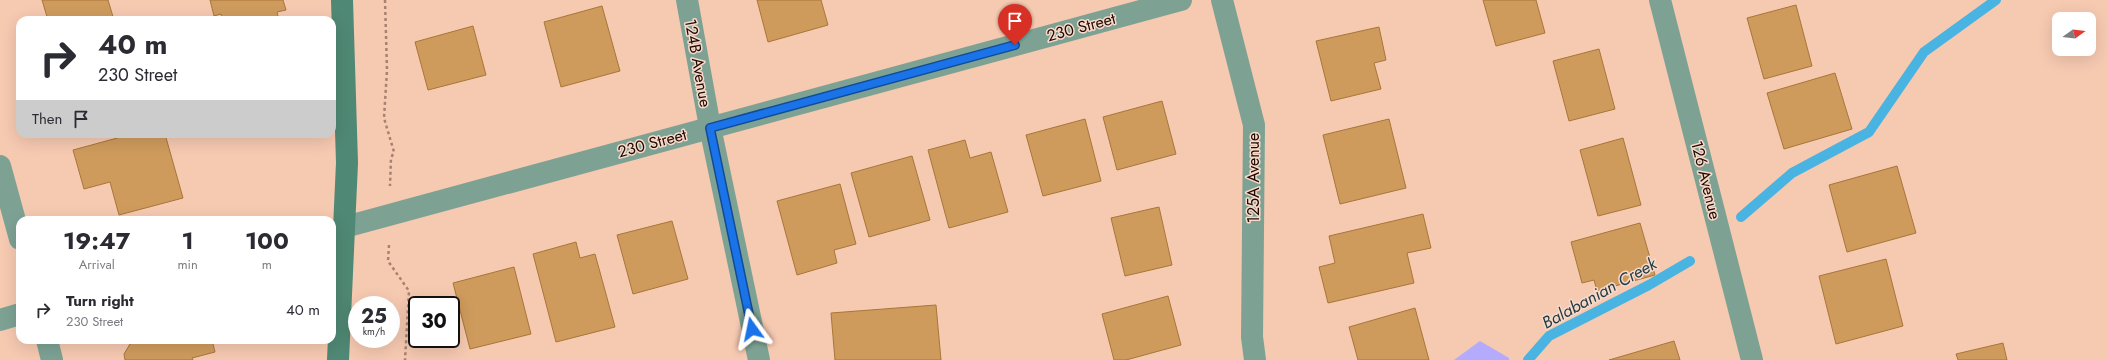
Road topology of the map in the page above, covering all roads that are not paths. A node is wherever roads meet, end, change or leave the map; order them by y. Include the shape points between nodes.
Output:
1 (342, 0) edge
2 (687, 0) edge
3 (1181, 0) edge
4 (1222, 0) edge
5 (1660, 0) edge
6 (710, 128) junction
7 (0, 166) edge
8 (16, 224) edge
9 (338, 229) edge
10 (16, 315) edge
11 (0, 320) edge
12 (48, 344) edge
13 (52, 360) edge
14 (338, 360) edge
15 (758, 360) edge
16 (1255, 360) edge
17 (1752, 360) edge

1 - 9 main road via 347,162
2 - 6 street, 124B Avenue
3 - 6 street, 230 Street
4 - 16 street, 125A Avenue via 1254,125 1252,337
5 - 17 street, 126 Avenue
6 - 9 street, 230 Street
6 - 15 street, 124B Avenue
7 - 8 street
9 - 14 main road
10 - 11 street
12 - 13 street

